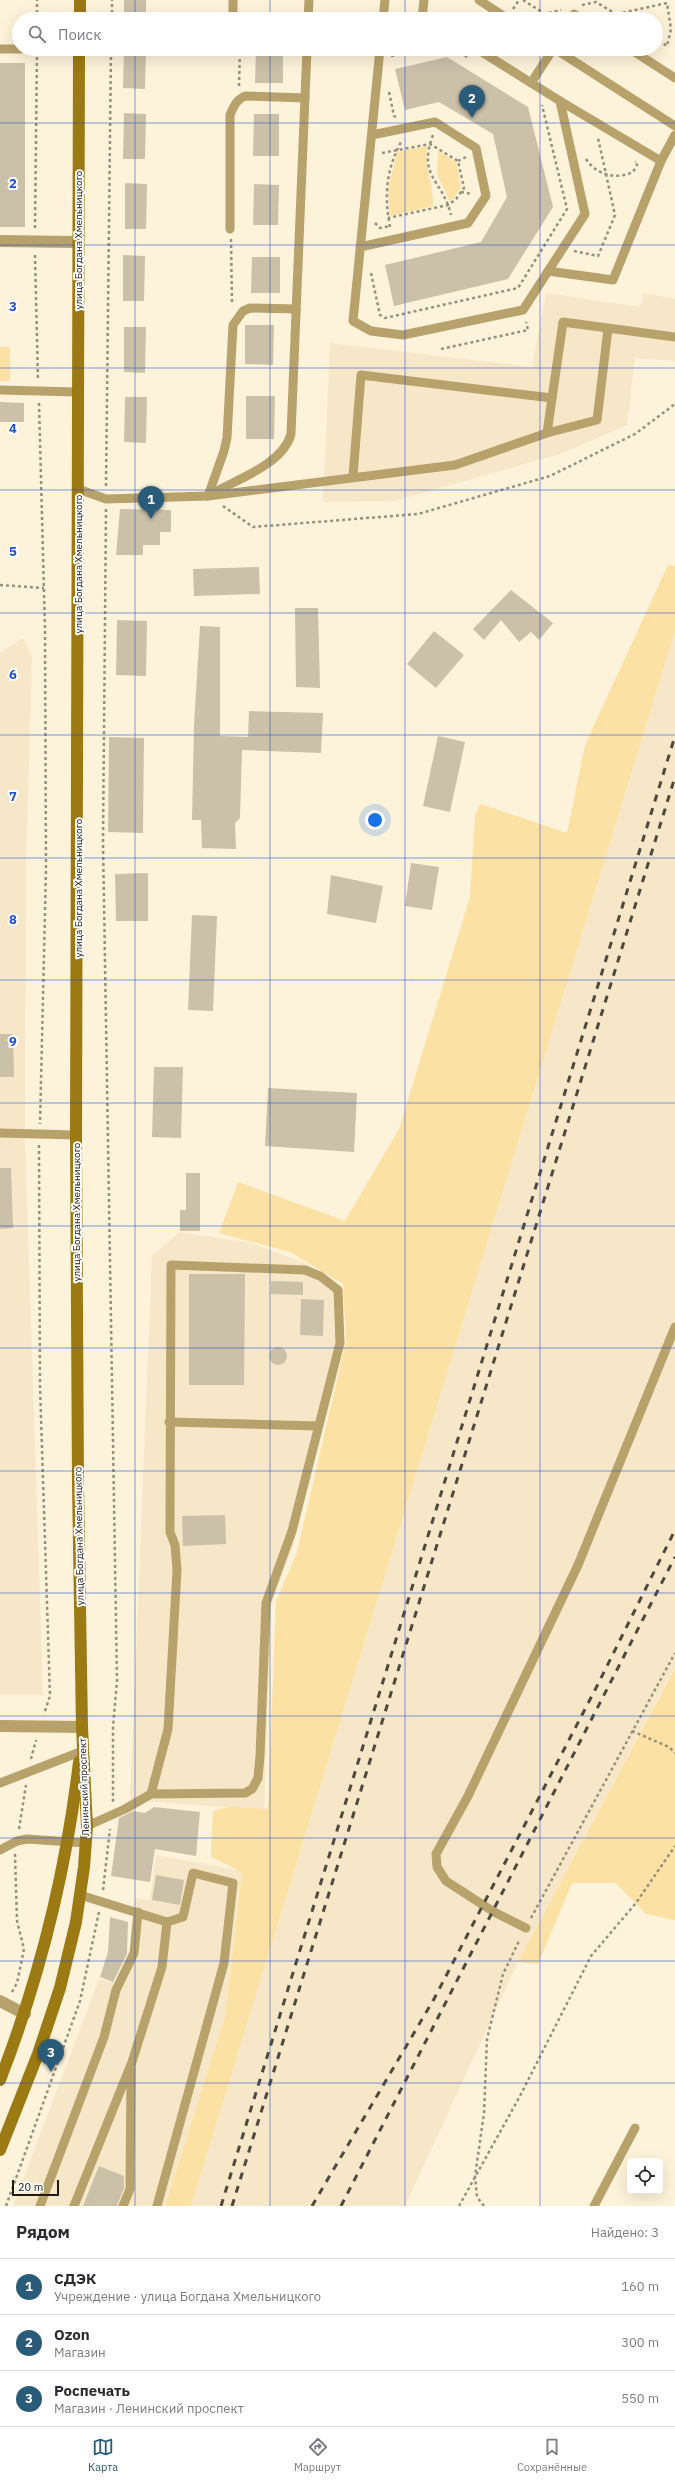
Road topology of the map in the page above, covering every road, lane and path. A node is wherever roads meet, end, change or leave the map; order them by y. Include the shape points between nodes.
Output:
1 (37, 0) edge
2 (80, 0) edge
3 (112, 0) edge
4 (233, 0) edge
5 (309, 0) edge
6 (385, 0) edge
7 (424, 0) edge
8 (479, 0) edge
9 (37, 12) edge
10 (80, 12) edge
11 (112, 12) edge
12 (233, 12) edge
13 (308, 12) edge
14 (384, 12) edge
15 (423, 12) edge
16 (497, 12) edge
17 (625, 12) edge
18 (663, 43) edge
19 (0, 49) edge
20 (12, 49) edge
21 (36, 56) edge
22 (79, 56) edge
23 (111, 56) edge
24 (240, 56) edge
25 (307, 56) edge
26 (379, 56) edge
27 (394, 56) edge
28 (466, 56) edge
29 (488, 56) edge
30 (549, 56) edge
31 (565, 56) edge
32 (641, 56) edge
33 (390, 57) dead end
34 (472, 60) dead end
35 (675, 78) edge
36 (531, 83) junction
37 (388, 87) dead end
38 (305, 98) junction
39 (239, 99) junction
40 (560, 101) junction
41 (537, 102) dead end
42 (394, 116) junction
43 (398, 118) dead end
44 (437, 123) junction
45 (675, 126) edge
46 (566, 128) junction
47 (398, 130) junction
48 (549, 132) junction
49 (592, 134) dead end
50 (372, 135) junction
51 (675, 135) edge
52 (605, 142) dead end
53 (430, 144) junction
54 (396, 151) junction
55 (585, 154) dead end
56 (631, 159) dead end
57 (380, 160) dead end
58 (661, 161) junction
59 (448, 205) junction
60 (388, 218) junction
61 (374, 221) dead end
62 (390, 226) junction
63 (453, 227) junction
64 (230, 229) joint
65 (393, 240) junction
66 (0, 241) edge
67 (35, 241) junction
68 (77, 242) junction
69 (360, 247) junction
70 (370, 268) dead end
71 (548, 271) junction
72 (518, 288) junction
73 (296, 309) junction
74 (523, 310) junction
75 (233, 325) junction
76 (608, 329) junction
77 (675, 337) edge
78 (441, 349) dead end
79 (0, 390) edge
80 (39, 390) junction
81 (77, 392) junction
82 (552, 398) junction
83 (675, 404) edge
84 (547, 433) junction
85 (353, 476) junction
86 (78, 489) junction
87 (208, 496) junction
88 (106, 499) junction
89 (0, 585) edge
90 (44, 588) junction
91 (40, 1133) junction
92 (0, 1134) edge
93 (76, 1135) junction
94 (675, 1327) edge
95 (169, 1422) junction
96 (318, 1426) junction
97 (675, 1654) edge
98 (0, 1726) edge
99 (40, 1726) junction
100 (82, 1726) junction
101 (632, 1731) junction
102 (80, 1752) junction
103 (675, 1753) edge
104 (28, 1772) junction
105 (0, 1783) edge
106 (151, 1794) junction
107 (112, 1815) junction
108 (87, 1826) junction
109 (17, 1840) junction
110 (67, 1840) junction
111 (86, 1843) junction
112 (675, 1846) edge
113 (0, 1850) edge
114 (80, 1895) junction
115 (101, 1901) junction
116 (138, 1912) junction
117 (167, 1922) junction
118 (526, 1928) junction
119 (2, 2003) edge
120 (25, 2014) junction
121 (132, 2062) junction
122 (0, 2080) edge
123 (635, 2128) dead end
124 (0, 2150) edge
125 (475, 2176) junction
126 (6, 2206) edge
127 (40, 2206) edge
128 (74, 2206) edge
129 (123, 2206) edge
130 (157, 2206) edge
131 (459, 2206) edge
132 (484, 2206) edge
133 (594, 2206) edge

1 - 9 path
2 - 10 main road
3 - 11 path
4 - 12 lane
5 - 13 lane
6 - 14 lane
7 - 15 lane
8 - 16 lane
17 - 18 path via 667,3 671,29 667,46
19 - 20 lane
21 - 67 path
22 - 68 main road, улица Богдана Хмельницкого
23 - 88 path
24 - 39 path
25 - 38 lane
26 - 50 lane
27 - 33 path
28 - 34 path
29 - 36 lane
30 - 36 lane
31 - 45 lane
32 - 35 lane
36 - 40 lane
37 - 42 path
38 - 39 lane via 245,96
38 - 73 lane
39 - 64 lane via 230,115
40 - 46 lane
40 - 58 lane
41 - 48 path via 544,106
42 - 43 path
42 - 47 path
44 - 47 lane
44 - 53 path
44 - 63 lane via 476,148 486,196 468,223
46 - 48 path
46 - 71 lane via 585,214
47 - 50 lane
47 - 54 path via 401,142
48 - 72 path via 567,209
49 - 52 path
50 - 69 lane
51 - 58 lane
53 - 54 path
53 - 59 path via 428,165 431,177 447,199
53 - 59 path via 458,161 464,188
54 - 57 path via 381,153
54 - 60 path via 386,185 385,205
55 - 56 path via 587,160 610,176 626,176 633,172 638,163
58 - 71 lane via 612,280
59 - 60 path
59 - 63 path
60 - 62 path
61 - 62 path via 380,228
62 - 65 path
63 - 65 lane
64 - 75 path
65 - 69 lane
66 - 67 street
67 - 68 street
67 - 80 path
68 - 81 main road, улица Богдана Хмельницкого
69 - 74 lane via 353,321 371,331 403,335
70 - 72 path via 380,315 385,318
71 - 74 lane
72 - 74 path
73 - 75 lane via 250,308 243,311
73 - 87 lane via 289,442 273,461
74 - 78 path via 528,330
75 - 87 lane via 227,438
76 - 77 lane
76 - 82 lane via 563,322
76 - 84 lane via 597,420
79 - 80 lane
80 - 81 lane
80 - 90 path
81 - 86 main road, улица Богдана Хмельницкого
82 - 84 lane
82 - 85 lane via 361,375
83 - 87 path via 635,434 550,476 418,514 253,527
84 - 85 lane via 455,465
85 - 87 lane
86 - 88 lane
86 - 93 main road, улица Богдана Хмельницкого
87 - 88 lane
88 - 107 path via 103,842 117,1681 113,1727
89 - 90 path
90 - 91 path via 46,869
91 - 92 lane
91 - 93 lane
91 - 99 path via 40,1386 50,1696
93 - 100 main road, улица Богдана Хмельницкого
94 - 118 lane via 578,1565 468,1796 436,1854 437,1867 446,1881 494,1912
95 - 96 lane
95 - 96 lane via 171,1265 305,1270 320,1276 338,1290 340,1343
95 - 106 lane via 170,1532 177,1570 168,1729
96 - 106 lane via 292,1531 266,1603 258,1778 252,1789 245,1793
97 - 101 path
98 - 99 street
99 - 100 street
99 - 104 path
100 - 102 main road, Ленинский проспект
100 - 108 main road, Ленинский проспект
101 - 103 path via 669,1747
101 - 118 path
102 - 104 lane
102 - 110 main road, Ленинский проспект
104 - 105 lane
104 - 109 path
106 - 107 lane
107 - 108 lane
107 - 115 path
108 - 111 main road, Ленинский проспект
109 - 110 lane
109 - 113 lane
109 - 119 path via 16,1921 24,1950 17,1983
110 - 111 lane
110 - 120 main road, Ленинский проспект via 58,1895
111 - 114 main road, Ленинский проспект
112 - 125 path via 636,1903 591,1956 520,2096
114 - 115 lane
114 - 124 main road, Ленинский проспект via 60,1988 38,2054
115 - 116 lane
115 - 126 path via 80,2001
116 - 117 lane
116 - 127 lane via 134,1954 116,1990 104,2037
117 - 121 lane via 162,1967
117 - 130 lane via 183,1917 193,1874 233,1883 224,1963
118 - 125 path via 503,1974 487,2040 484,2113
119 - 120 street
120 - 122 main road, Ленинский проспект
121 - 128 lane
121 - 129 lane via 130,2189
123 - 133 lane
125 - 131 path
125 - 132 path via 477,2198

